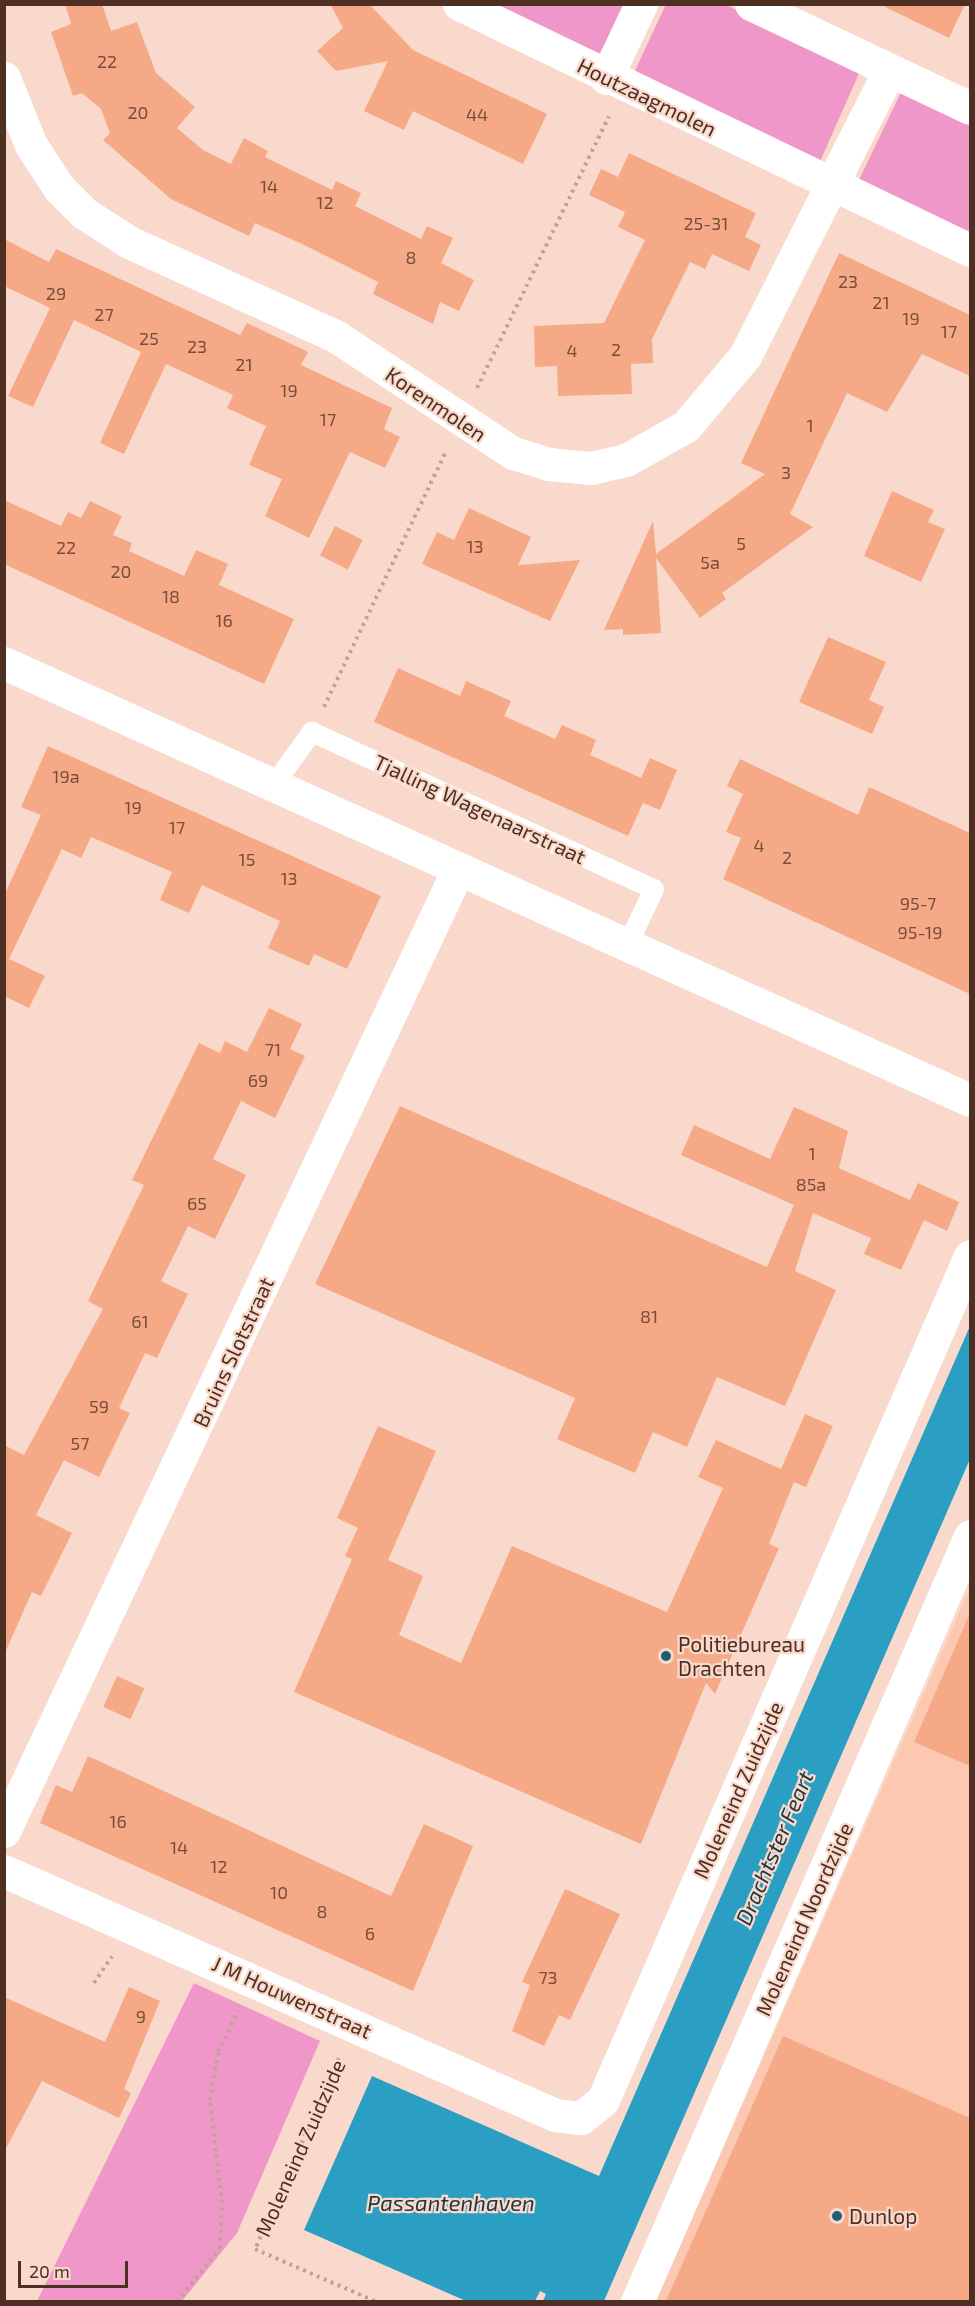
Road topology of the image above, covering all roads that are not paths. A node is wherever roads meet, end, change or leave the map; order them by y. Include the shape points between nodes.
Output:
1 (459, 4) edge
2 (641, 4) edge
3 (751, 4) edge
4 (888, 71) junction
5 (4, 78) edge
6 (615, 82) junction
7 (970, 108) edge
8 (835, 186) junction
9 (970, 250) edge
10 (7, 670) edge
11 (273, 786) junction
12 (458, 872) junction
13 (628, 944) junction
14 (970, 1100) edge
15 (970, 1256) edge
16 (970, 1536) edge
17 (4, 1831) edge
18 (4, 1871) edge
19 (581, 2118) joint
20 (637, 2301) edge

1 - 6 street, Houtzaagmolen
2 - 6 street
3 - 4 street
4 - 7 street
4 - 8 street
5 - 8 street, Korenmolen via 31,145 59,188 84,213 129,242 337,337 460,423 513,453 548,465 591,468 656,447 686,426 745,356
6 - 8 street, Houtzaagmolen
8 - 9 street, Houtzaagmolen
10 - 11 street
11 - 12 street
11 - 13 lane, Tjalling Wagenaarstraat via 312,732 654,889
12 - 13 street
12 - 17 street, Bruins Slotstraat
13 - 14 street
15 - 19 street, Moleneind Zuidzijde via 603,2100
16 - 20 street, Moleneind Noordzijde
18 - 19 street, J M Houwenstraat via 555,2115

